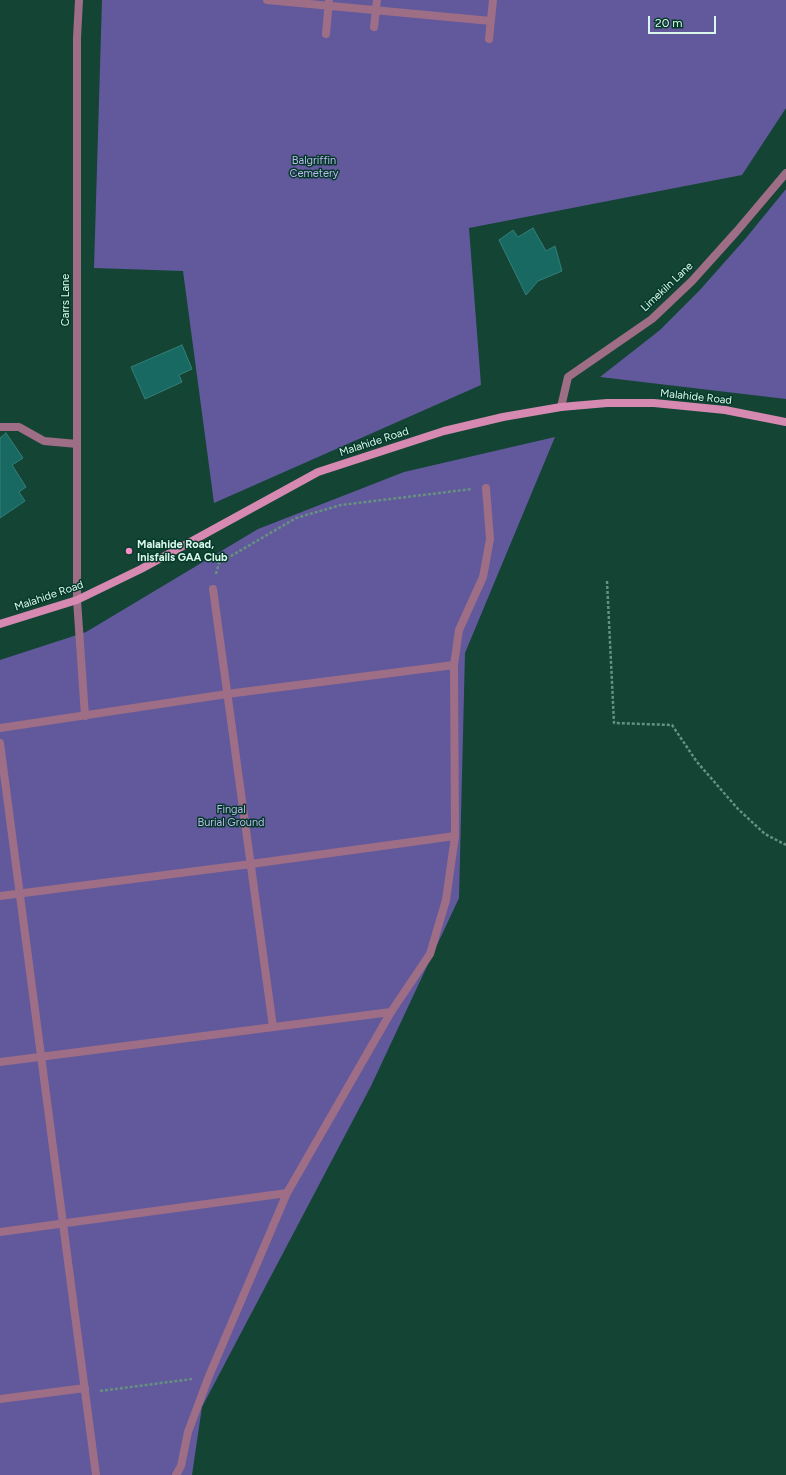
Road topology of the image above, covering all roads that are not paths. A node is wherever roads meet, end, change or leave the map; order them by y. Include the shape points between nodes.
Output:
1 (79, 0) edge
2 (267, 0) edge
3 (376, 0) edge
4 (493, 0) edge
5 (329, 3) edge
6 (376, 10) junction
7 (491, 21) junction
8 (374, 28) dead end
9 (326, 34) dead end
10 (489, 39) dead end
11 (786, 173) edge
12 (561, 407) junction
13 (786, 422) edge
14 (0, 427) edge
15 (77, 444) junction
16 (486, 488) road end
17 (213, 590) road end
18 (78, 600) junction
19 (0, 624) edge
20 (454, 665) junction
21 (227, 694) junction
22 (85, 716) junction
23 (0, 728) edge
24 (0, 743) edge
25 (455, 836) junction
26 (251, 864) junction
27 (20, 893) junction
28 (0, 896) edge
29 (392, 1012) junction
30 (273, 1027) junction
31 (41, 1057) junction
32 (0, 1062) edge
33 (287, 1192) junction
34 (63, 1224) junction
35 (0, 1232) edge
36 (85, 1390) junction
37 (0, 1399) edge
38 (96, 1475) edge
39 (176, 1475) edge

1 - 15 street, Carrs Lane
2 - 5 street
3 - 6 street
4 - 7 street
5 - 6 street
5 - 9 street
6 - 7 street
6 - 8 street
7 - 10 street
11 - 12 street, Limekiln Lane via 692,281 652,319 568,377
12 - 13 main road, Malahide Road via 607,403 654,403 725,410
12 - 18 main road, Malahide Road via 444,431 318,472 148,565
14 - 15 street via 19,427 44,441
15 - 18 street, Carrs Lane
16 - 20 street via 490,539 483,578 459,630
17 - 21 street
18 - 19 main road, Malahide Road
18 - 22 street, Carrs Lane
20 - 21 street
20 - 25 street
21 - 22 street
21 - 26 street
22 - 23 street
24 - 27 street
25 - 26 street
25 - 29 street via 446,900 430,954
26 - 27 street
26 - 30 street
27 - 28 street
27 - 31 street
29 - 30 street
29 - 33 street
30 - 31 street
31 - 32 street
31 - 34 street
33 - 34 street
33 - 39 street via 209,1376 188,1432 181,1466
34 - 35 street
34 - 36 street
36 - 37 street
36 - 38 street

